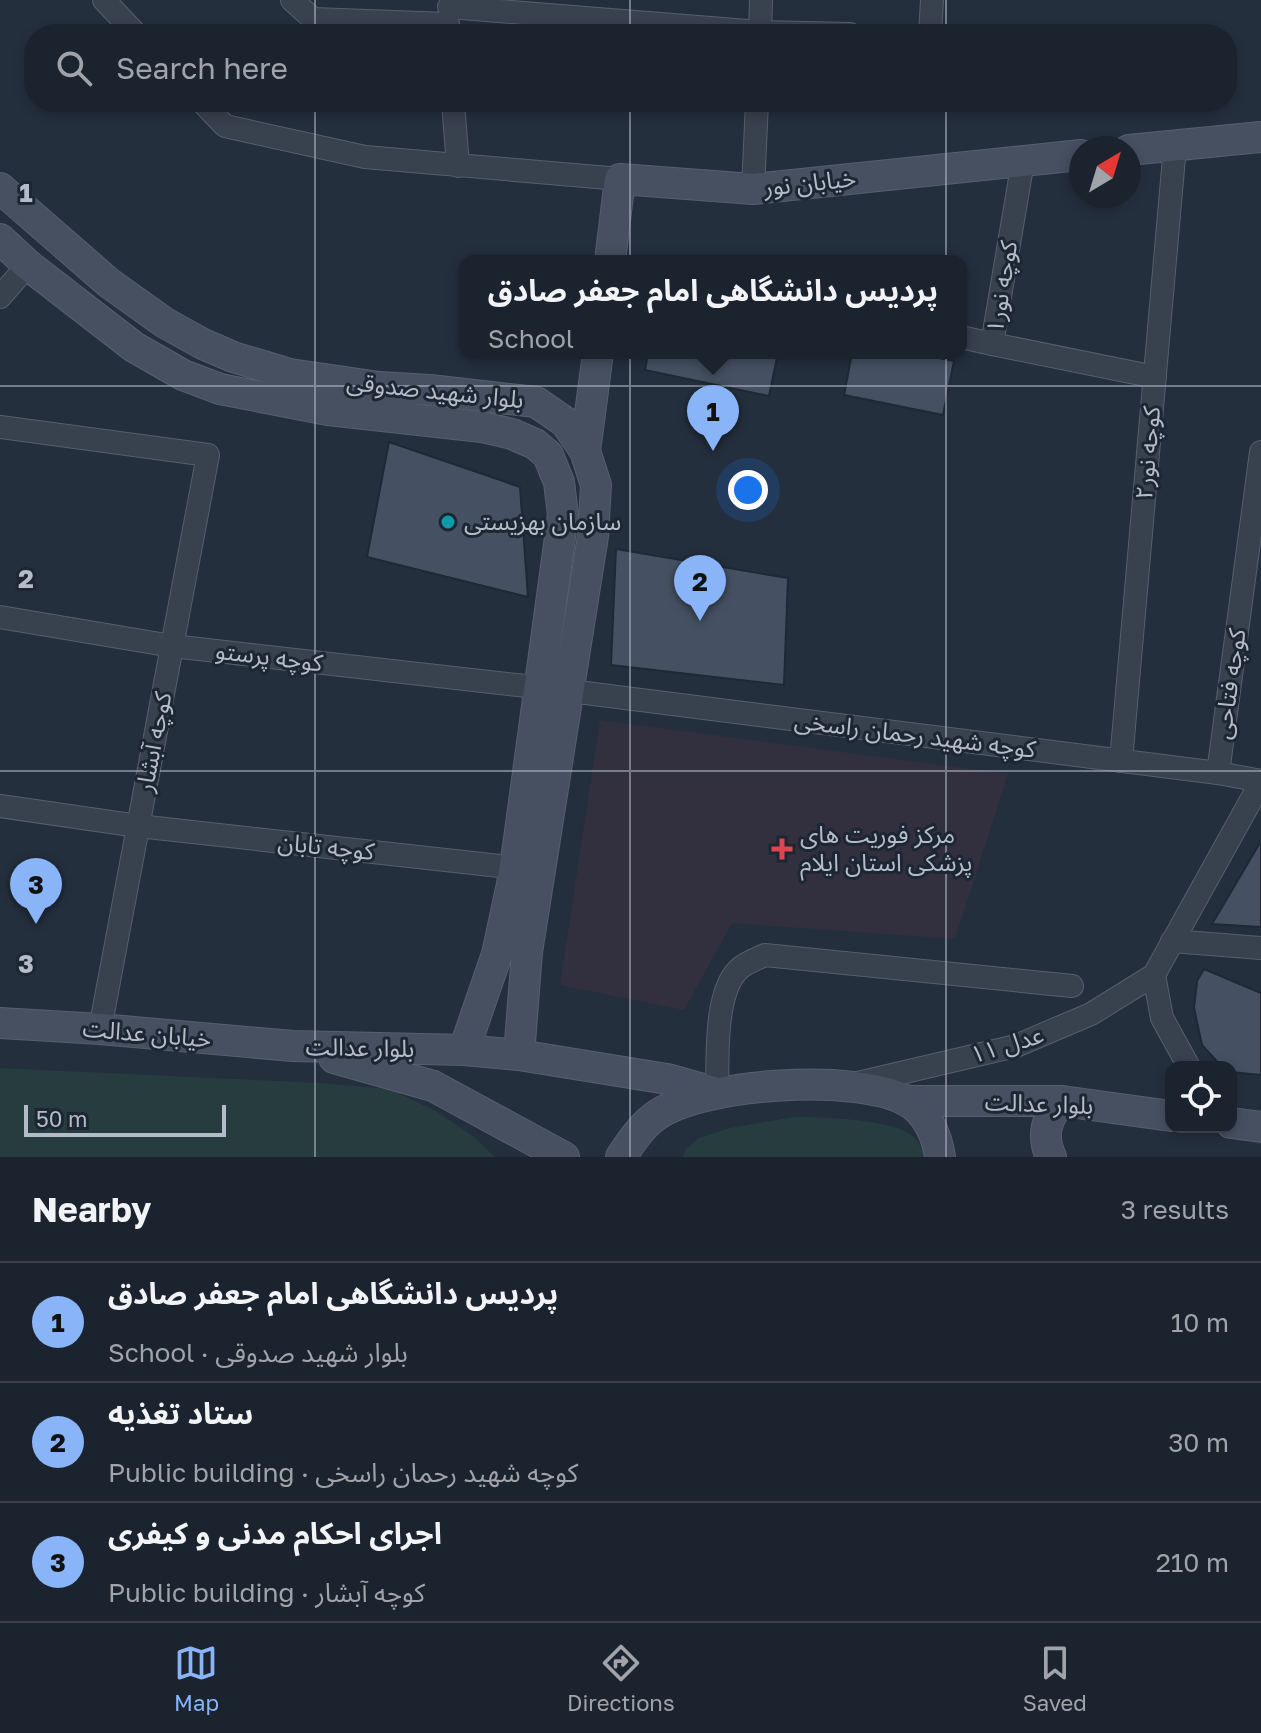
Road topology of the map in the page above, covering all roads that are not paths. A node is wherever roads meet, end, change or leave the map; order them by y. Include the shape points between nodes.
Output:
1 (104, 0) edge
2 (292, 0) edge
3 (761, 0) edge
4 (932, 0) edge
5 (449, 16) edge
6 (127, 24) edge
7 (595, 24) edge
8 (760, 24) edge
9 (931, 24) edge
10 (212, 112) edge
11 (454, 112) edge
12 (757, 112) edge
13 (1261, 137) edge
14 (1175, 146) junction
15 (1141, 149) edge
16 (1069, 156) edge
17 (1023, 161) junction
18 (458, 166) junction
19 (620, 179) junction
20 (0, 188) edge
21 (753, 189) junction
22 (0, 239) edge
23 (611, 255) edge
24 (28, 265) junction
25 (0, 297) edge
26 (967, 338) edge
27 (992, 344) junction
28 (597, 359) edge
29 (1155, 377) junction
30 (0, 427) edge
31 (585, 451) junction
32 (1261, 452) edge
33 (554, 470) junction
34 (0, 617) edge
35 (172, 646) junction
36 (555, 690) junction
37 (1121, 761) junction
38 (1218, 773) junction
39 (1261, 781) edge
40 (0, 806) edge
41 (138, 826) junction
42 (528, 869) junction
43 (1172, 941) junction
44 (1261, 948) edge
45 (1154, 975) junction
46 (1072, 986) dead end
47 (0, 1023) edge
48 (100, 1029) junction
49 (293, 1046) junction
50 (464, 1050) junction
51 (519, 1055) junction
52 (1186, 1061) edge
53 (848, 1086) junction
54 (717, 1093) junction
55 (907, 1101) junction
56 (1062, 1101) junction
57 (1165, 1115) edge
58 (564, 1157) edge
59 (621, 1157) edge
60 (940, 1157) edge
61 (1051, 1157) edge

1 - 6 street
2 - 5 street via 313,19
3 - 8 street
4 - 9 street
5 - 7 street
10 - 18 street via 225,126 365,157
11 - 18 street
12 - 21 street
13 - 14 main road
14 - 15 main road
14 - 29 street, کوچه نور۲
16 - 17 main road, خیابان نور
17 - 21 main road, خیابان نور
17 - 27 street, کوچه نور۱
18 - 19 street
19 - 21 main road, خیابان نور
19 - 23 main road
20 - 31 main road, بلوار شهید صدوقی via 109,283 203,344 290,374 536,402 565,422
22 - 24 main road, بلوار شهید صدوقی
24 - 25 street
24 - 33 main road, بلوار شهید صدوقی via 134,347 183,375 220,389 328,410 512,434 548,455
26 - 27 street
27 - 29 street, کوچه نور۱
28 - 31 main road
29 - 37 street, کوچه نور۲
30 - 35 street, کوچه آبشار via 208,455
31 - 33 street
31 - 36 main road, بلوار شهید صدوقی via 596,485 593,536
32 - 38 street, کوچه فتاحی
33 - 36 main road, بلوار شهید صدوقی via 563,515
34 - 35 street, کوچه پرستو
35 - 36 street, کوچه پرستو
35 - 41 street, کوچه آبشار
36 - 37 street, کوچه شهید رحمان راسخی
36 - 42 main road, بلوار شهید صدوقی
37 - 38 street, کوچه شهید رحمان راسخی
38 - 39 street, کوچه شهید رحمان راسخی
39 - 43 street
40 - 41 street, کوچه تابان
41 - 42 street, کوچه تابان
41 - 48 street, کوچه آبشار
42 - 50 main road, بلوار شهید صدوقی
42 - 51 main road, بلوار شهید صدوقی
43 - 44 street
43 - 45 street
45 - 52 street via 1162,1018
45 - 53 street, عدل ۱۱ via 1091,1014 1016,1046
46 - 54 street via 765,955 739,968 729,981 721,1006
47 - 48 main road, خیابان عدالت
48 - 49 main road, خیابان عدالت
49 - 50 main road, بلوار عدالت
49 - 58 main road, بلوار عدالت via 433,1086
50 - 51 main road, بلوار عدالت
51 - 54 main road, بلوار عدالت via 667,1079
53 - 54 main road, بلوار عدالت
53 - 55 main road, بلوار عدالت
54 - 59 main road via 656,1116
55 - 56 main road, بلوار عدالت
55 - 60 main road via 929,1125
56 - 57 main road, بلوار عدالت
56 - 61 main road via 1047,1122

